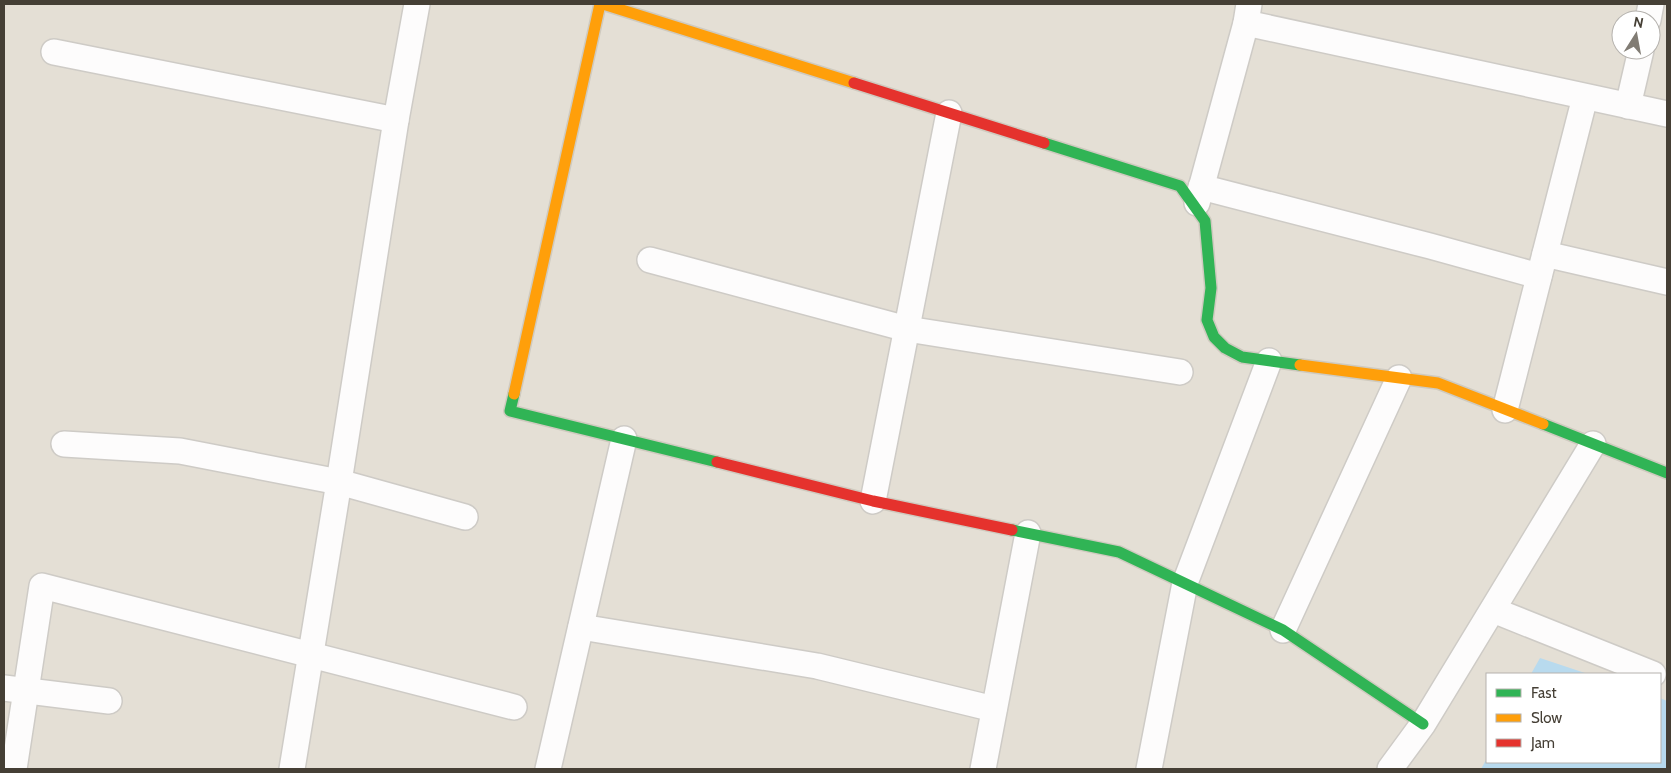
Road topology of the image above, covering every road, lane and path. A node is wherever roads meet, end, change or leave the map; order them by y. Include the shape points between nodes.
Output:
1 (417, 4) edge
2 (601, 4) edge
3 (1248, 9) edge
4 (54, 52) dead end
5 (1639, 60) edge
6 (1585, 97) junction
7 (1628, 106) junction
8 (949, 113) junction
9 (1667, 114) edge
10 (396, 120) junction
11 (1198, 197) junction
12 (650, 260) dead end
13 (1542, 265) junction
14 (1667, 282) edge
15 (907, 329) junction
16 (1269, 361) junction
17 (1180, 372) dead end
18 (1399, 378) junction
19 (1505, 410) junction
20 (624, 439) junction
21 (64, 444) dead end
22 (1593, 444) junction
23 (1667, 473) edge
24 (339, 482) junction
25 (874, 501) junction
26 (465, 517) dead end
27 (1028, 533) junction
28 (1185, 583) junction
29 (1493, 610) junction
30 (581, 627) junction
31 (1283, 630) junction
32 (310, 655) junction
33 (1650, 673) edge
34 (15, 689) edge
35 (109, 701) dead end
36 (514, 706) dead end
37 (994, 709) junction
38 (1423, 724) junction
39 (14, 769) edge
40 (292, 769) edge
41 (548, 769) edge
42 (983, 769) edge
43 (1149, 769) edge
44 (1390, 769) edge

1 - 10 street
2 - 8 street
2 - 20 street via 510,411
3 - 6 street
3 - 11 street
4 - 10 street
5 - 7 street
6 - 7 street
6 - 13 street
7 - 9 street
8 - 11 street via 1180,186
8 - 15 street
10 - 24 street
11 - 13 street via 1430,246
11 - 16 street via 1206,221 1212,288 1207,320 1214,337 1225,348 1242,357
12 - 15 street
13 - 14 street
13 - 19 street
15 - 17 street
15 - 25 street
16 - 18 street
16 - 28 street
18 - 19 street via 1438,383
18 - 31 street
19 - 22 street
20 - 25 street
20 - 30 street
21 - 24 street via 180,452
22 - 23 street
22 - 29 street
24 - 26 street
24 - 32 street
25 - 27 street
27 - 28 street via 1119,552
27 - 37 street
28 - 31 street
28 - 43 street
29 - 33 street
29 - 38 street
30 - 37 street via 817,666
30 - 41 street
31 - 38 street
32 - 34 street via 42,586
32 - 36 street
32 - 40 street
34 - 35 street
34 - 39 street
37 - 42 street
38 - 44 street

